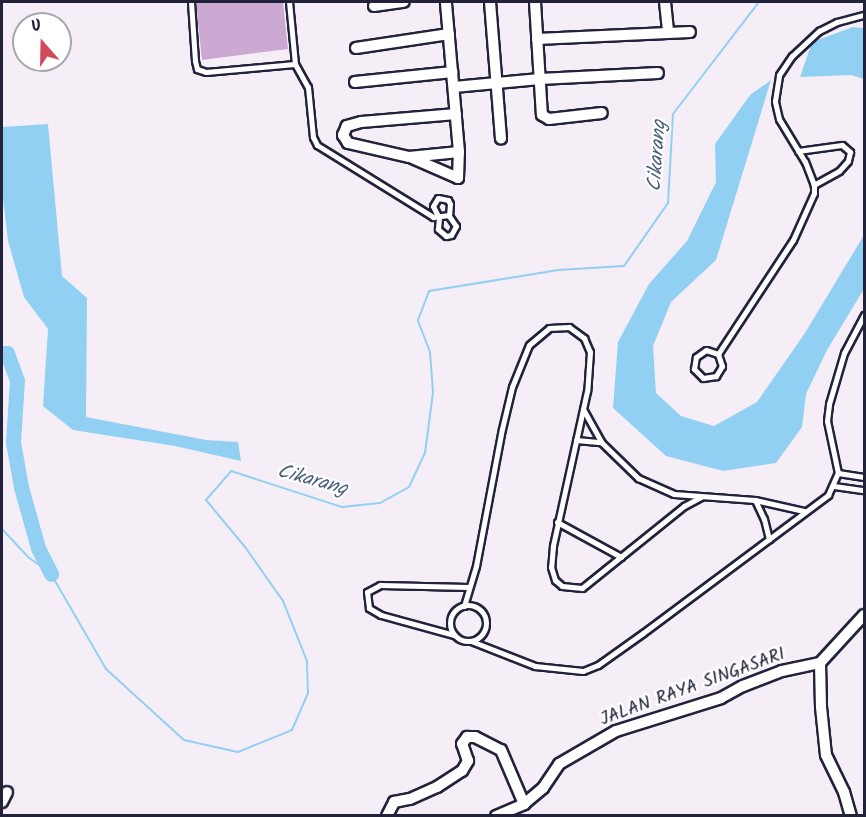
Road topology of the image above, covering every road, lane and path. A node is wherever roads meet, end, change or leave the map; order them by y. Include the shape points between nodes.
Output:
1 (191, 2) edge
2 (290, 2) edge
3 (404, 2) edge
4 (446, 2) edge
5 (490, 2) edge
6 (535, 2) edge
7 (666, 2) edge
8 (374, 6) dead end
9 (864, 15) edge
10 (690, 32) dead end
11 (668, 33) junction
12 (449, 34) junction
13 (537, 39) junction
14 (356, 48) dead end
15 (295, 64) junction
16 (453, 72) junction
17 (658, 73) dead end
18 (540, 79) junction
19 (355, 82) dead end
20 (497, 83) junction
21 (454, 87) junction
22 (602, 113) dead end
23 (456, 114) junction
24 (501, 139) dead end
25 (798, 151) junction
26 (459, 152) junction
27 (409, 157) junction
28 (814, 185) junction
29 (449, 215) junction
30 (439, 218) junction
31 (864, 315) edge
32 (718, 354) junction
33 (583, 409) junction
34 (576, 440) junction
35 (601, 442) junction
36 (838, 473) junction
37 (864, 477) edge
38 (834, 486) junction
39 (864, 490) edge
40 (700, 497) junction
41 (755, 500) junction
42 (804, 511) junction
43 (557, 522) junction
44 (769, 539) junction
45 (621, 557) junction
46 (468, 586) junction
47 (465, 606) junction
48 (864, 615) edge
49 (454, 635) junction
50 (471, 641) junction
51 (820, 663) junction
52 (8, 792) dead end
53 (2, 802) edge
54 (524, 804) junction
55 (387, 816) edge
56 (496, 816) edge
57 (851, 816) edge

1 - 15 lane via 197,69 206,72
2 - 15 lane
3 - 8 street
4 - 12 street
5 - 20 street
6 - 13 street
7 - 11 street
9 - 25 lane via 819,31 792,56 779,75 775,101 779,119
10 - 11 street
11 - 13 street
12 - 14 street
12 - 16 street
13 - 18 street
15 - 30 lane via 308,87 317,145
16 - 19 street
16 - 21 street
17 - 18 street
18 - 20 street
18 - 22 street via 544,118
20 - 21 street
20 - 24 street
21 - 23 street
23 - 26 street
23 - 27 street via 352,123 344,130 348,143
25 - 28 lane
25 - 28 lane via 842,145 850,152 839,171
26 - 27 street
26 - 27 street via 458,178
28 - 32 lane via 811,204 792,240
29 - 30 lane
29 - 30 lane via 448,200 438,198 434,206
29 - 30 lane via 456,226 451,235 441,234
31 - 36 lane via 843,353 829,404 827,422
32 - 32 lane via 722,366 716,376 703,378 694,369 696,357 706,350
33 - 34 lane
33 - 35 lane
33 - 46 lane via 590,351 584,338 570,327 549,328 529,345 512,387 476,566
34 - 35 lane
34 - 43 lane
35 - 40 lane via 638,478 674,494
36 - 37 lane
36 - 38 lane
38 - 39 lane
38 - 42 lane via 828,495
40 - 41 lane
40 - 45 lane
41 - 42 lane
41 - 44 lane
42 - 44 lane
43 - 45 lane
43 - 45 lane via 551,567 555,580 562,586 582,588
44 - 50 lane via 625,646 583,671 535,666
46 - 47 lane
46 - 49 lane via 380,585 368,592 369,608 381,615
47 - 49 lane via 456,609 451,617
47 - 50 lane via 474,606 485,620 479,637
48 - 51 street
49 - 50 lane
51 - 54 street, JALAN RAYA SINGASARI via 782,671 721,698 616,731 560,764 543,788
51 - 57 street via 826,755
52 - 53 street
54 - 55 street via 501,750 467,737 462,741 468,756 462,771 437,787 394,802
54 - 56 street, JALAN RAYA SINGASARI

